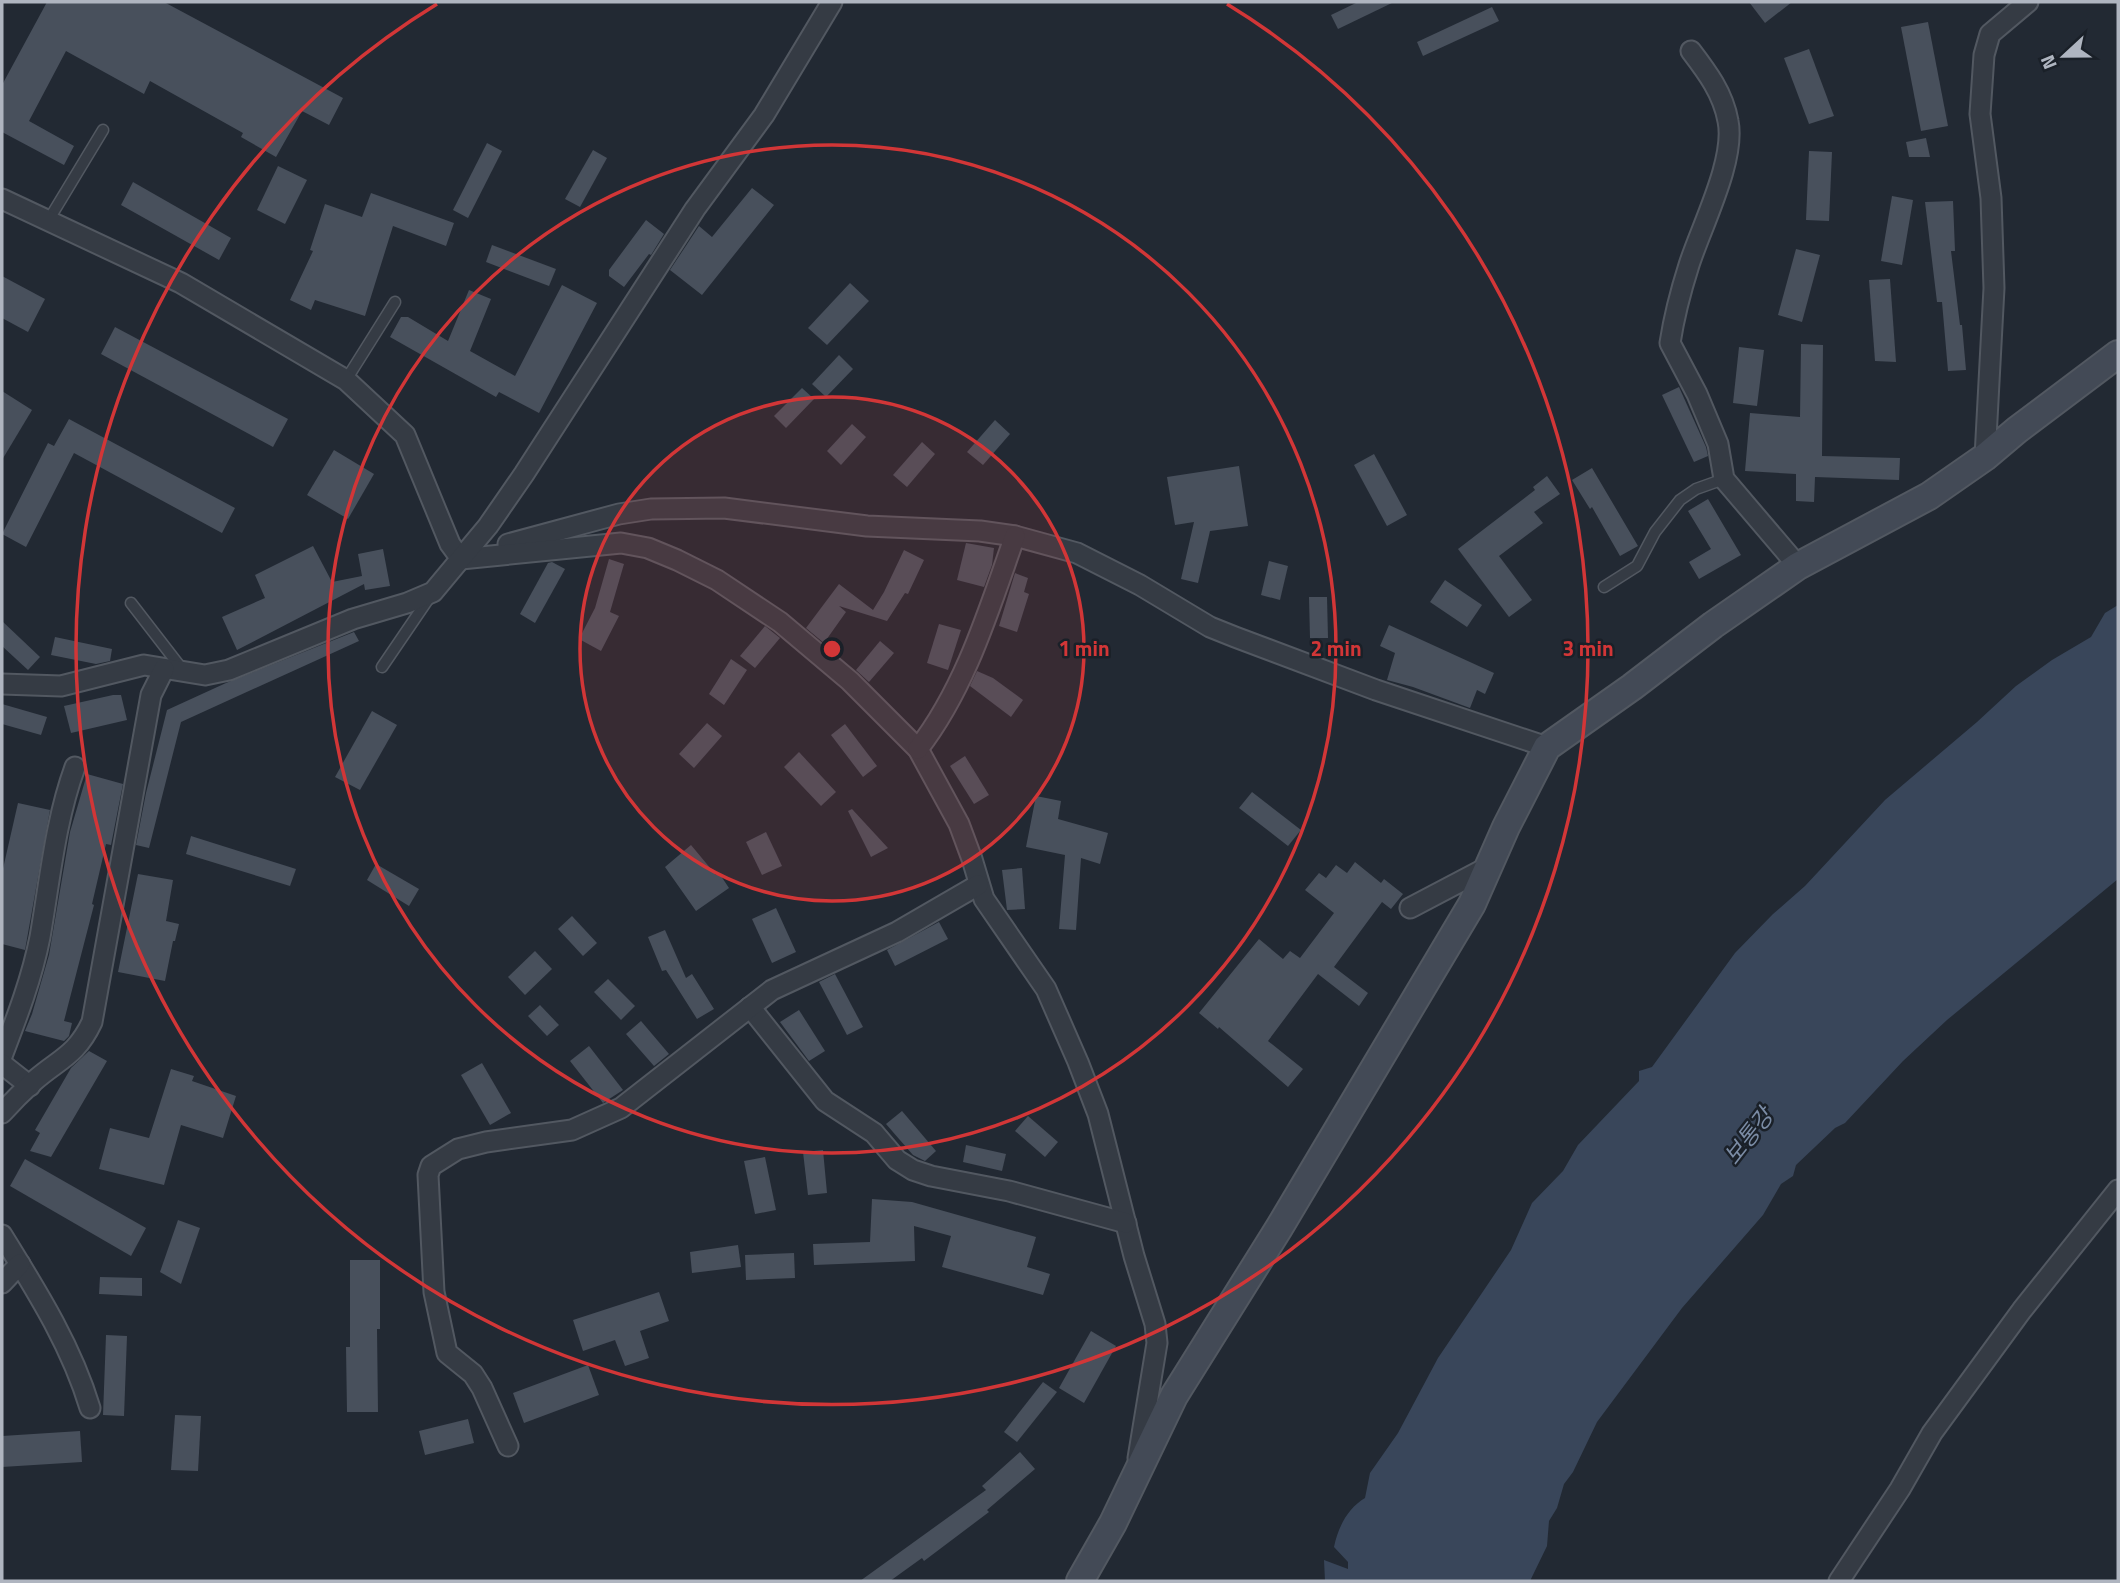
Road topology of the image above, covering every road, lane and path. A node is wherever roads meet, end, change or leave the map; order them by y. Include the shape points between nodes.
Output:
1 (832, 2) edge
2 (2028, 2) edge
3 (1691, 51) dead end
4 (103, 130) dead end
5 (2, 200) edge
6 (48, 221) junction
7 (395, 302) dead end
8 (2118, 354) edge
9 (346, 380) junction
10 (1985, 457) junction
11 (1724, 480) junction
12 (1015, 536) junction
13 (461, 559) junction
14 (1798, 566) junction
15 (1604, 587) dead end
16 (433, 592) junction
17 (131, 603) dead end
18 (382, 667) dead end
19 (164, 668) junction
20 (185, 672) junction
21 (2, 684) edge
22 (1547, 747) junction
23 (918, 749) junction
24 (75, 767) dead end
25 (1488, 867) junction
26 (978, 885) junction
27 (1410, 908) dead end
28 (750, 1007) junction
29 (2, 1056) edge
30 (2, 1063) edge
31 (30, 1086) junction
32 (2, 1113) edge
33 (2118, 1190) edge
34 (1126, 1223) junction
35 (2, 1235) edge
36 (20, 1264) junction
37 (2, 1283) edge
38 (90, 1408) dead end
39 (508, 1446) dead end
40 (1136, 1473) junction
41 (1080, 1581) edge
42 (1839, 1581) edge

1 - 13 street via 764,115 695,209 524,474
2 - 10 street via 1990,34 1982,76 1980,114 1991,198 1994,288
3 - 11 street via 1720,93 1729,123 1726,160 1689,264 1671,343 1718,444
4 - 6 lane
5 - 6 street
6 - 9 street via 181,283
7 - 9 lane
8 - 10 main road
9 - 13 street via 405,435 450,544
10 - 14 main road via 1929,496
11 - 14 street
11 - 15 lane via 1680,500 1637,566
12 - 13 street via 867,526 724,508 651,509 563,528
12 - 22 street via 1077,553 1140,584 1210,627 1376,690
12 - 23 street via 978,640 936,726
13 - 16 street
13 - 23 street via 621,543 677,560 780,622 850,681
14 - 22 main road
16 - 18 lane
16 - 20 street via 229,670 205,675
17 - 20 lane
19 - 20 street
19 - 21 street via 144,665 61,686
19 - 31 street via 152,695 92,1022 85,1038
22 - 25 main road
23 - 26 street via 959,824
24 - 29 street via 63,799 39,940
25 - 27 street
25 - 40 main road via 1472,904 1174,1396
26 - 28 street via 897,932 772,990
26 - 34 street via 1058,1014 1098,1114
28 - 34 street via 825,1101 874,1133 897,1160 913,1170
28 - 39 street via 621,1108 572,1130 457,1149 430,1166 434,1292 447,1353 473,1374
30 - 31 street
31 - 32 street
33 - 42 street via 1932,1433
34 - 40 street via 1157,1343
35 - 36 street
36 - 37 street
36 - 38 street via 58,1328
40 - 41 main road

